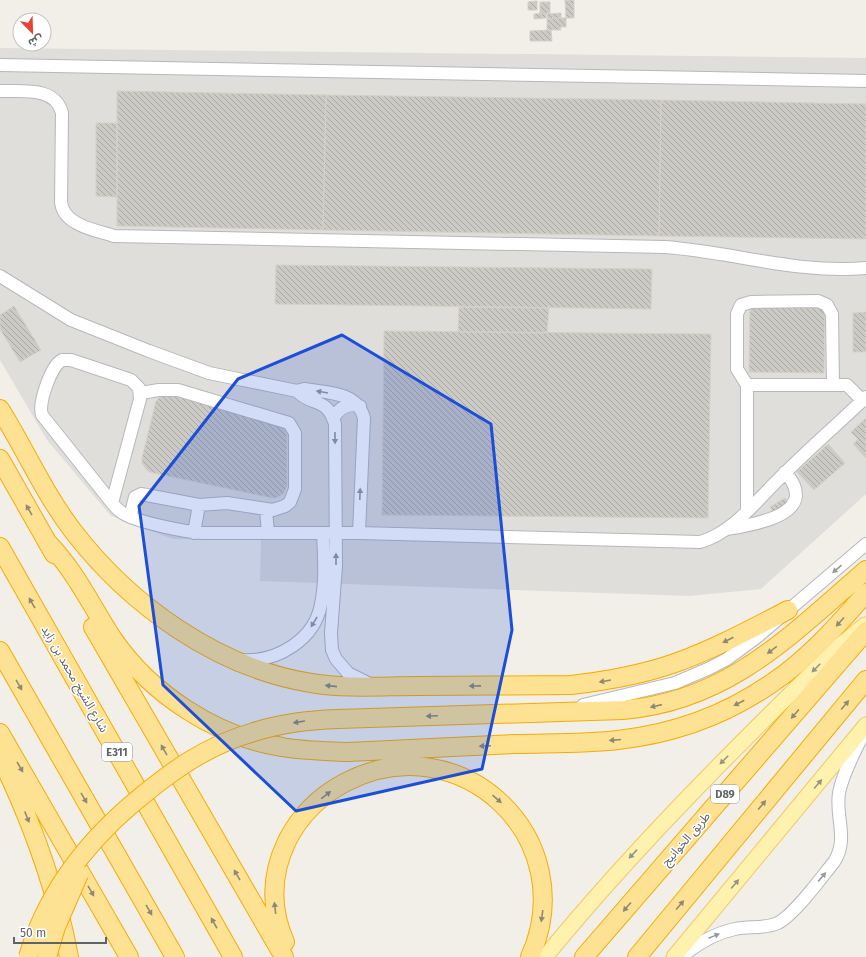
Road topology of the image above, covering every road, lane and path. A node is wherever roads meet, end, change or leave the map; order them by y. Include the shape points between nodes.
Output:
1 (0, 64) edge
2 (866, 81) edge
3 (0, 91) edge
4 (866, 268) edge
5 (0, 276) edge
6 (748, 385) junction
7 (833, 385) junction
8 (297, 390) junction
9 (141, 393) junction
10 (864, 399) edge
11 (360, 406) junction
12 (0, 409) edge
13 (334, 419) junction
14 (0, 459) edge
15 (785, 472) junction
16 (112, 503) junction
17 (199, 505) junction
18 (266, 510) junction
19 (747, 510) junction
20 (130, 517) junction
21 (727, 529) junction
22 (194, 532) junction
23 (268, 533) junction
24 (323, 533) junction
25 (336, 533) junction
26 (359, 533) junction
27 (49, 544) junction
28 (866, 544) edge
29 (0, 547) edge
30 (866, 570) edge
31 (329, 592) junction
32 (866, 593) edge
33 (788, 610) junction
34 (866, 624) edge
35 (866, 631) edge
36 (0, 652) edge
37 (228, 657) junction
38 (866, 680) edge
39 (385, 686) junction
40 (555, 712) junction
41 (866, 726) edge
42 (0, 733) edge
43 (0, 756) edge
44 (133, 803) junction
45 (28, 957) edge
46 (47, 957) edge
47 (69, 957) edge
48 (129, 957) edge
49 (176, 957) edge
50 (233, 957) edge
51 (284, 957) edge
52 (294, 957) edge
53 (530, 957) edge
54 (545, 957) edge
55 (584, 957) edge
56 (637, 957) edge
57 (674, 957) edge
58 (681, 957) edge

1 - 2 street
3 - 4 street via 41,93 55,100 62,113 63,211 71,221 114,236 665,247 794,267 828,270
5 - 8 street via 71,320 149,351 209,373
6 - 7 street
6 - 7 street via 737,369 736,314 741,306 751,302 818,301 827,305 832,314
6 - 19 street
7 - 10 street via 847,385
11 -> 8 street via 346,397
8 - 13 street via 302,396 321,403
9 - 16 street
9 - 16 street via 136,383 131,380 67,360 56,365 41,402 44,419
9 - 18 street via 178,390 290,423 295,433 294,496 285,506
10 - 15 street
11 - 13 street via 344,407
26 -> 11 street via 364,418
12 - 37 highway via 62,516 103,564 150,608 197,641
13 -> 25 street
27 -> 14 highway
15 - 19 street
15 - 21 street via 796,489 797,496 793,506 766,522
16 - 20 street
17 - 18 street via 227,503
17 - 20 street via 141,494 135,497
17 - 22 street
18 - 23 street
19 - 21 street
20 - 22 street
21 - 26 street via 708,540 691,542
22 - 23 street
23 - 24 street
24 - 25 street
24 - 31 street
25 - 26 street
31 -> 25 street
32 -> 27 highway via 824,640 772,684 709,717 663,732 616,740 314,751 281,747 216,726 159,689 135,666 114,639 73,572
51 -> 27 highway via 124,682
28 -> 33 street
50 -> 29 highway, شارع الشيخ محمد بن زايد / E311
30 -> 40 highway via 778,646 738,674 716,685 647,708
31 -> 37 street via 306,634 291,648 261,659 239,660
31 - 39 street via 332,650 336,659 356,679 375,686
33 -> 39 highway via 700,653 650,671 624,677 571,685
33 - 40 street via 742,649 693,676 657,688
34 -> 54 main road via 838,647 658,827 597,894
35 -> 55 highway, طريق الخوانيج / D89
36 -> 49 highway
39 -> 37 highway via 351,687 310,683 263,671
56 -> 38 highway
40 -> 44 highway, bridge via 338,719 281,725 227,741 177,768
57 -> 41 main road
58 -> 41 street via 698,944 721,933 772,925 784,919 834,862 840,851 842,838 838,810 840,791
42 -> 48 highway
43 -> 47 highway via 46,870 63,925
44 - 45 highway, bridge via 96,838 71,869 48,907
44 - 46 highway, bridge via 85,864 65,903
52 -> 53 highway via 276,915 274,889 280,857 296,825 316,803 339,785 366,773 410,766 451,772 476,784 499,800 526,833 537,860 543,888 542,917

